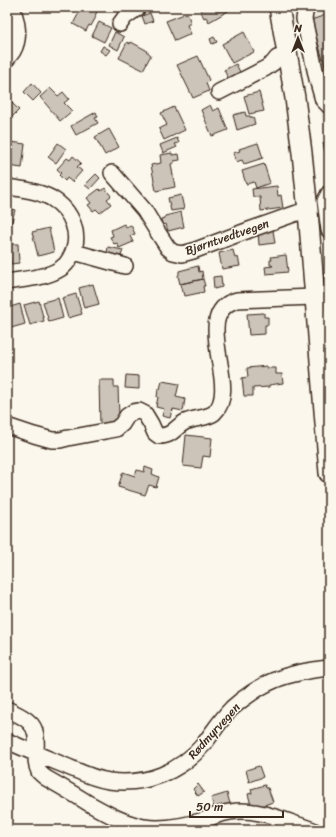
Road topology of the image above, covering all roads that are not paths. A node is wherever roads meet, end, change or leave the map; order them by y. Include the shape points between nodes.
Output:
1 (12, 7) edge
2 (139, 7) edge
3 (279, 7) edge
4 (306, 7) edge
5 (120, 24) dead end
6 (288, 54) junction
7 (7, 59) edge
8 (219, 92) dead end
9 (329, 106) edge
10 (112, 173) dead end
11 (7, 187) edge
12 (329, 193) edge
13 (308, 211) junction
14 (329, 230) edge
15 (74, 252) junction
16 (125, 266) dead end
17 (7, 282) edge
18 (314, 297) junction
19 (7, 426) edge
20 (329, 472) edge
21 (329, 668) edge
22 (7, 709) edge
23 (7, 741) edge
24 (36, 754) junction
25 (313, 830) edge

1 - 7 street via 18,32 13,50
2 - 5 street
3 - 6 main road
4 - 9 street via 304,19 317,79 323,100
6 - 8 street
6 - 13 main road
10 - 13 street, Bjørntvedtvegen via 144,210 168,248 182,254
11 - 15 street via 44,195 65,210 73,222 76,237
12 - 14 street via 325,201
13 - 18 main road
15 - 16 street
15 - 17 street via 65,266 52,273
18 - 19 street via 238,300 224,307 217,321 216,336 223,387 219,407 214,414 185,423 166,436 154,433 145,414 139,411 127,416 116,429 60,440 52,440
18 - 20 main road
21 - 24 street, Rødmyrvegen via 275,680 258,689 232,709 193,756 157,777 142,781 108,781
22 - 24 street via 29,722 34,728
23 - 24 street, Rødmyrvegen
24 - 25 street via 36,765 46,778 130,824 144,827 176,827 229,812 242,811 274,817

